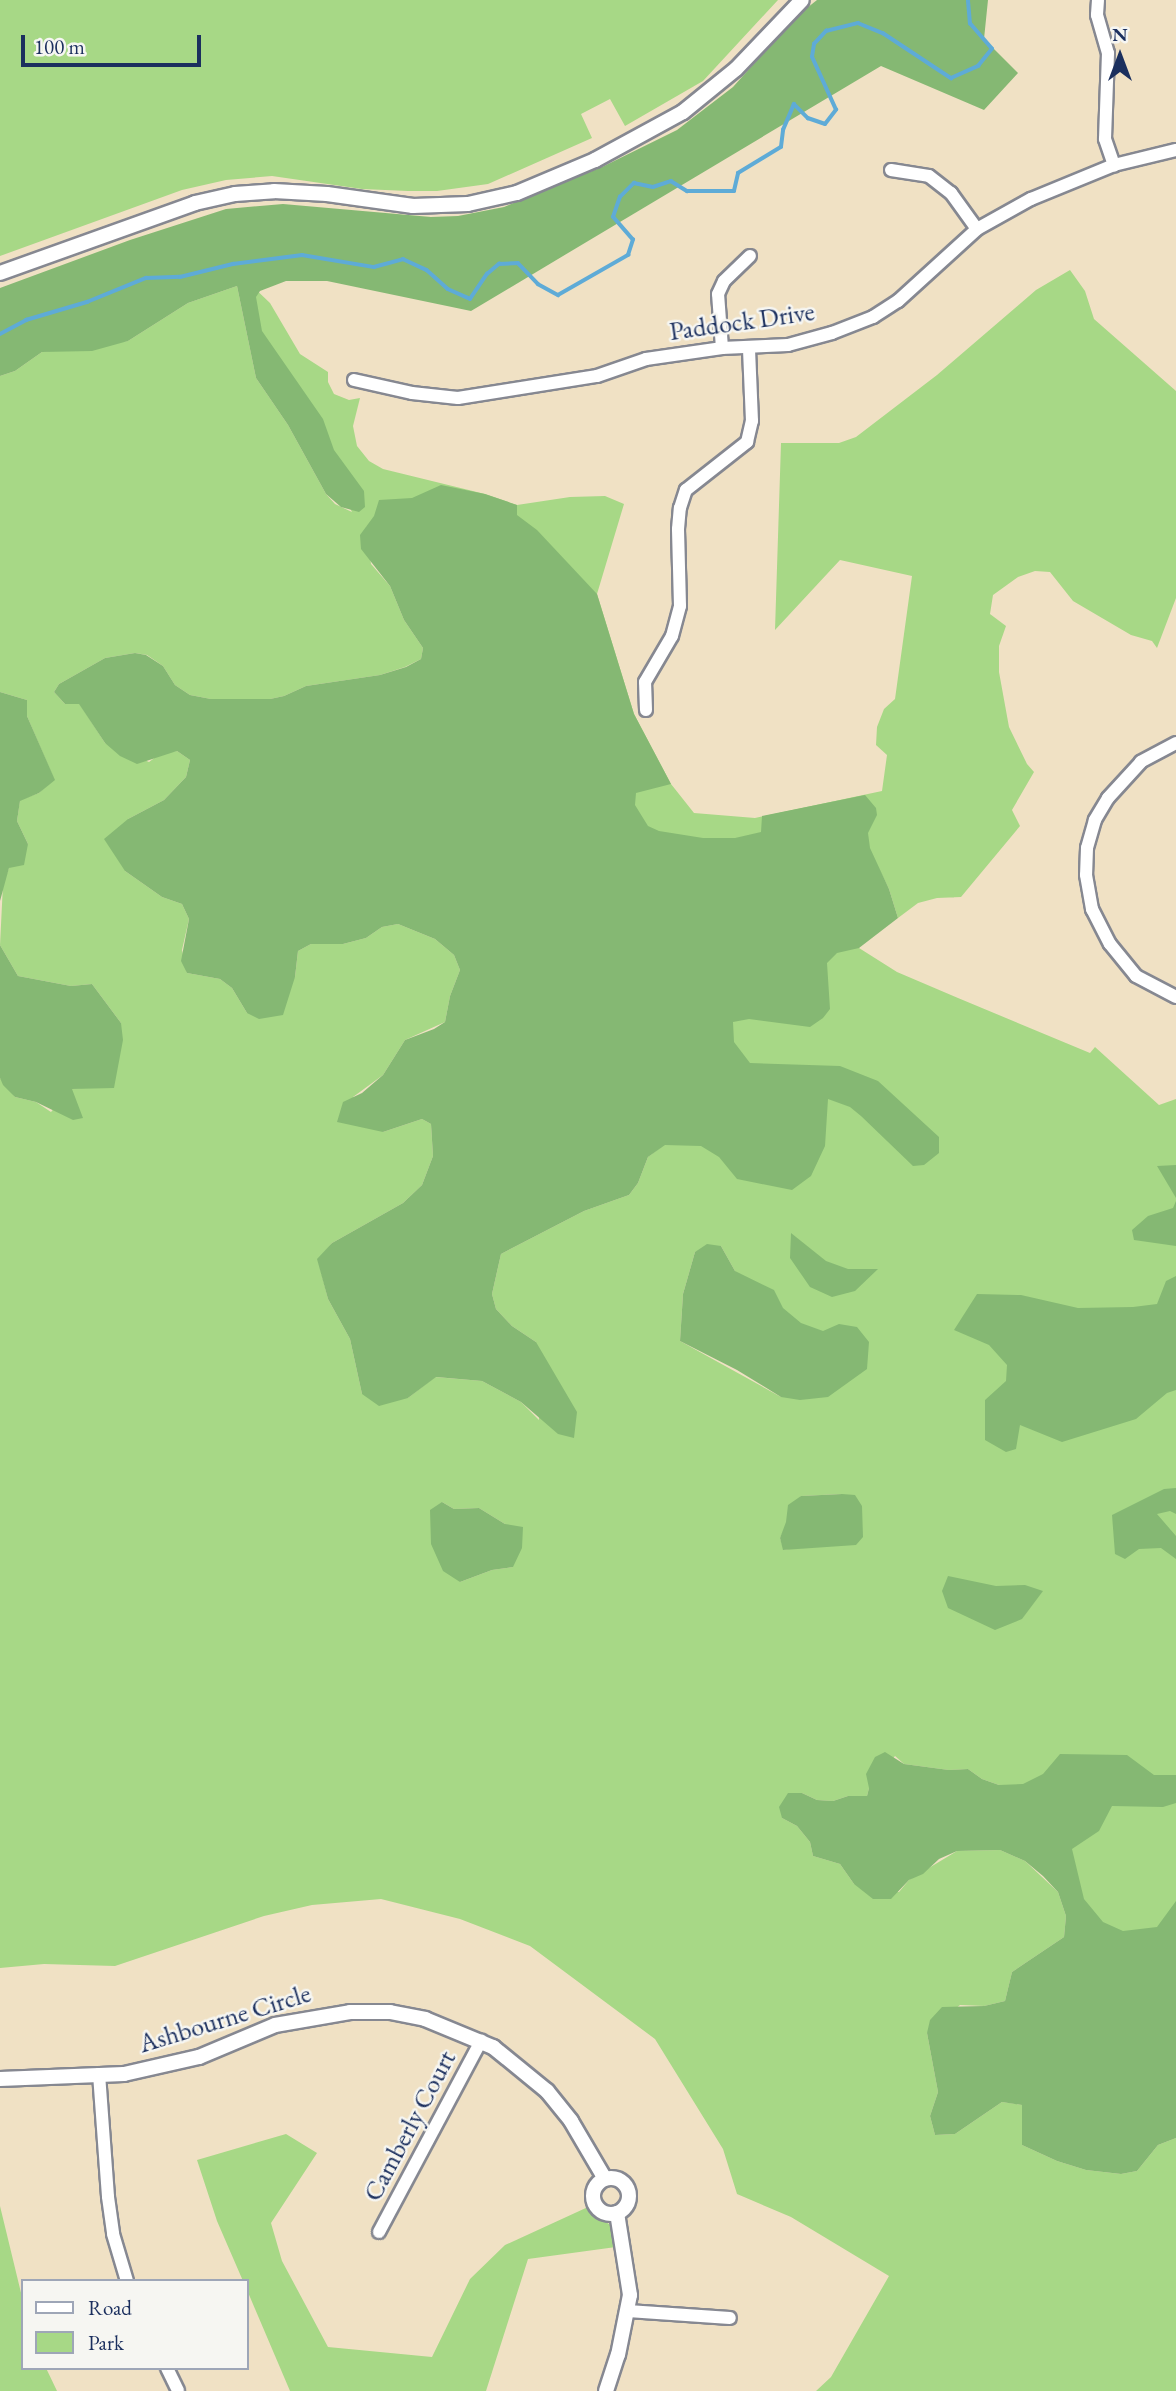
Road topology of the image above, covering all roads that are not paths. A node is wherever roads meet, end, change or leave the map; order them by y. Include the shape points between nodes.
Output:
1 (802, 0) edge
2 (1098, 0) edge
3 (1176, 150) edge
4 (1114, 165) junction
5 (891, 170) dead end
6 (977, 229) junction
7 (750, 256) dead end
8 (0, 274) edge
9 (722, 348) junction
10 (749, 348) junction
11 (354, 380) dead end
12 (646, 710) dead end
13 (1176, 743) edge
14 (1176, 997) edge
15 (481, 2041) junction
16 (99, 2074) junction
17 (0, 2079) edge
18 (605, 2179) junction
19 (617, 2213) junction
20 (380, 2232) dead end
21 (126, 2279) edge
22 (628, 2311) junction
23 (730, 2318) dead end
24 (168, 2370) edge
25 (178, 2391) edge
26 (606, 2391) edge

1 - 8 street via 736,69 683,112 596,160 517,193 468,204 413,206 327,194 235,194 195,203
2 - 4 street via 1097,15 1108,53 1105,139
3 - 4 street, Paddock Drive
4 - 6 street, Paddock Drive via 1031,199
5 - 6 street via 929,176 951,193
6 - 10 street, Paddock Drive via 898,301 873,317 788,345
7 - 9 street via 724,281 718,294
9 - 10 street, Paddock Drive
9 - 11 street, Paddock Drive via 646,359 597,376 535,388 458,398
10 - 12 street via 752,421 747,442 686,491 680,508 680,606 672,636 645,682
13 - 14 street via 1141,762 1108,798 1095,820 1086,875 1092,909 1110,944 1136,976
15 - 16 street, Ashbourne Circle via 425,2019 390,2012 350,2012 275,2025 170,2066
15 - 18 street, Ashbourne Circle via 547,2091 577,2129
15 - 20 street, Camberly Court
16 - 17 street, Ashbourne Circle
16 - 21 street via 108,2197
18 - 19 street via 594,2190 594,2200 603,2212
18 - 19 street, Ashbourne Circle via 617,2179 627,2187 629,2199
19 - 22 street, Ashbourne Circle via 626,2256
22 - 23 street
22 - 26 street, Ashbourne Circle
24 - 25 street

